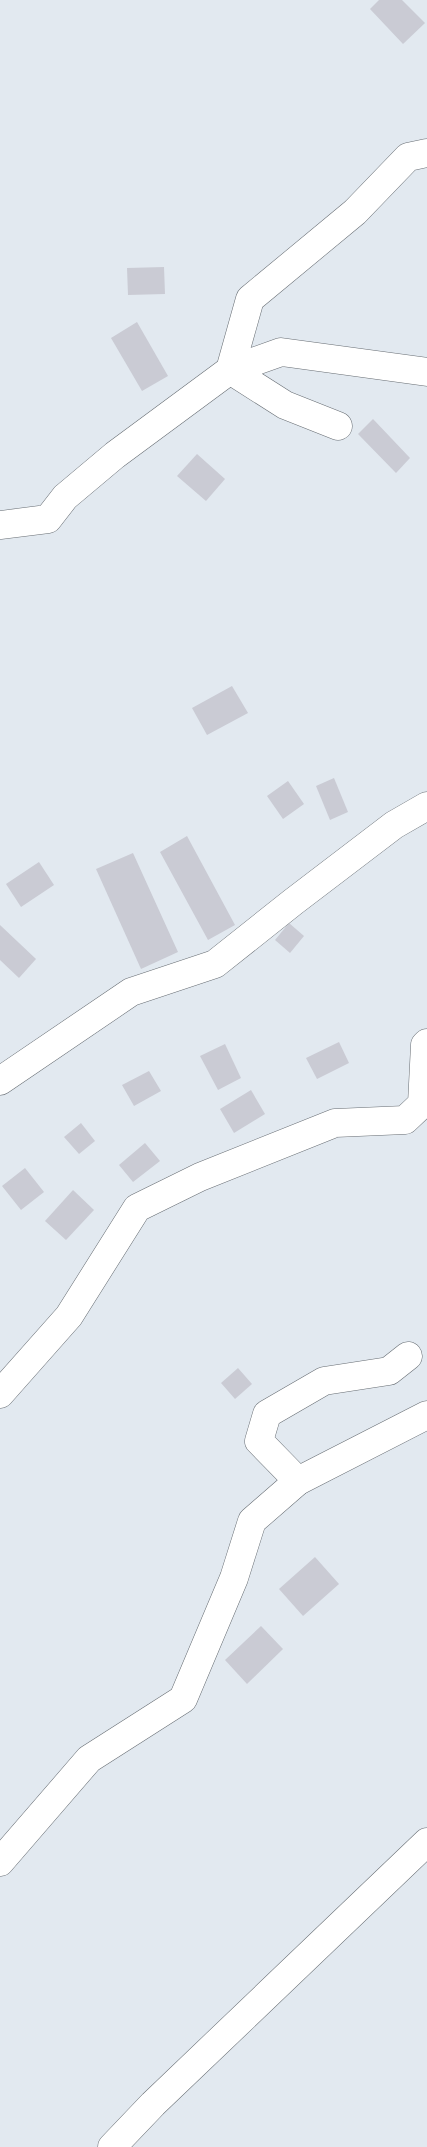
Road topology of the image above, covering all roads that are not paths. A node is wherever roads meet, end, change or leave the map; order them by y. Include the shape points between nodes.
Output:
1 (427, 153) edge
2 (230, 370) junction
3 (427, 372) edge
4 (338, 426) dead end
5 (0, 525) edge
6 (427, 806) edge
7 (427, 1043) edge
8 (0, 1081) edge
9 (408, 1356) dead end
10 (0, 1394) edge
11 (427, 1415) edge
12 (298, 1481) junction
13 (427, 1842) edge
14 (0, 1862) edge
15 (112, 2147) edge

1 - 2 street via 408,157 355,212 250,299
2 - 3 street via 281,352
2 - 4 street via 286,405
2 - 5 street via 115,454 65,497 48,519
6 - 8 street via 394,825 216,964 131,992
7 - 10 street via 422,1104 405,1120 335,1123 200,1177 136,1208 69,1316
9 - 12 street via 389,1370 324,1381 267,1414 259,1441
11 - 12 street
12 - 14 street via 252,1521 234,1578 183,1699 89,1759
13 - 15 street

